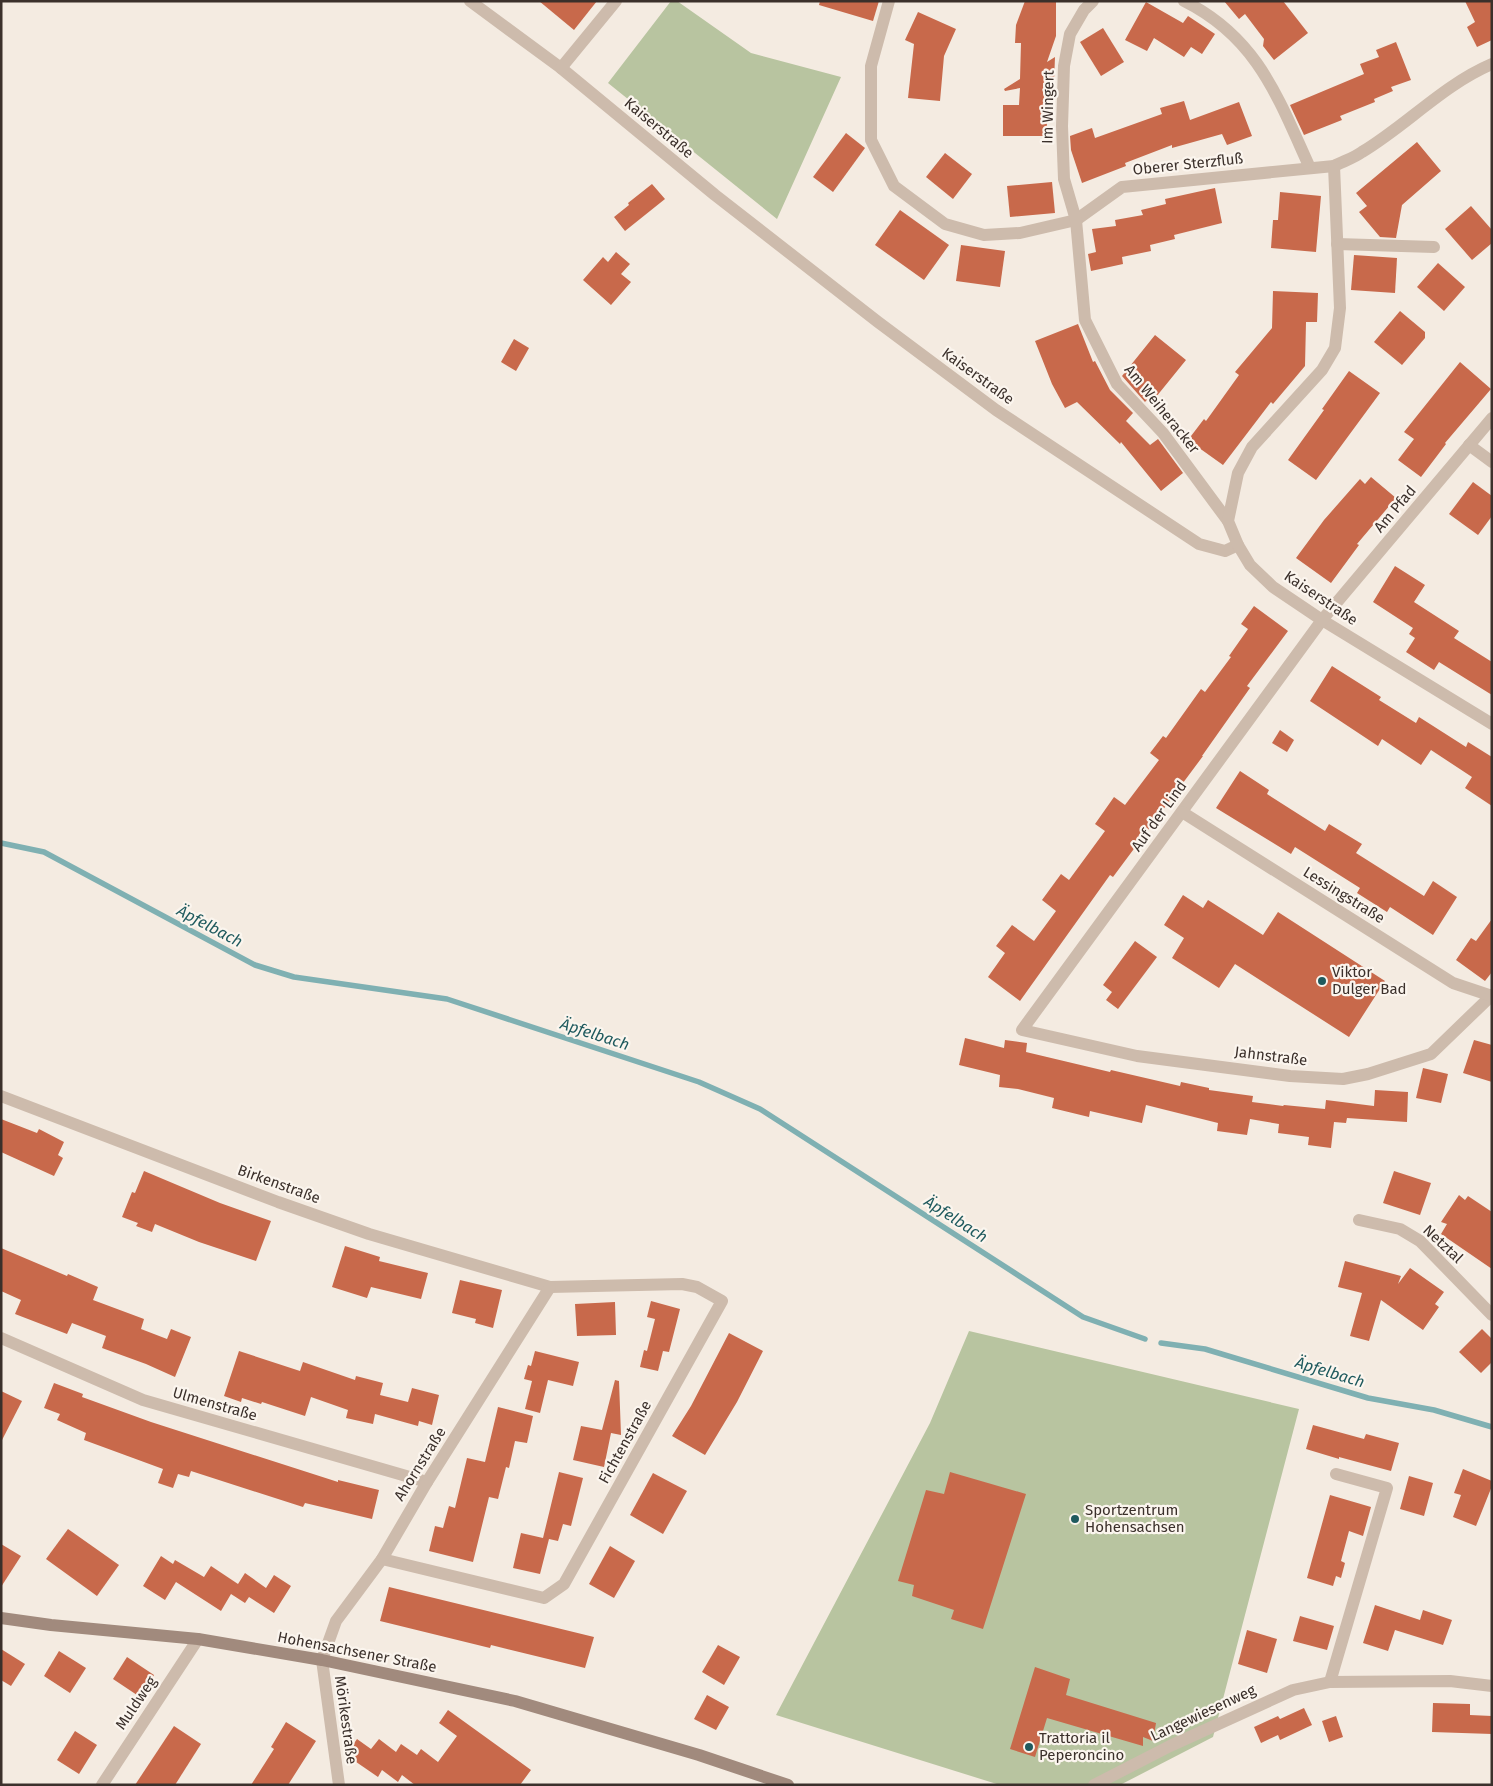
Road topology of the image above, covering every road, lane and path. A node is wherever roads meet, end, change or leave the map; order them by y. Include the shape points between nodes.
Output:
1 (470, 1) edge
2 (616, 1) edge
3 (888, 1) edge
4 (1093, 1) edge
5 (1184, 1) edge
6 (1492, 64) edge
7 (561, 68) junction
8 (1334, 166) junction
9 (1310, 168) junction
10 (1076, 220) junction
11 (1337, 244) junction
12 (1434, 247) dead end
13 (1492, 418) edge
14 (1469, 445) junction
15 (1492, 462) edge
16 (1228, 521) junction
17 (1238, 546) junction
18 (1322, 620) junction
19 (1492, 724) edge
20 (1182, 812) junction
21 (1492, 995) edge
22 (1022, 1030) joint
23 (1, 1096) edge
24 (1359, 1220) dead end
25 (550, 1287) junction
26 (1492, 1315) edge
27 (1, 1338) edge
28 (1336, 1474) dead end
29 (427, 1482) junction
30 (382, 1559) junction
31 (1, 1618) edge
32 (198, 1640) junction
33 (322, 1660) junction
34 (1330, 1682) junction
35 (1492, 1686) edge
36 (102, 1785) edge
37 (339, 1785) edge
38 (788, 1785) edge
39 (1094, 1785) edge

1 - 7 street, Kaiserstraße
2 - 7 street
3 - 10 street, Oberer Sterzfluß via 871,66 872,140 894,186 945,224 984,235 1020,234
4 - 10 street, Im Wingert via 1070,34 1064,66 1064,179
5 - 9 street via 1198,8 1243,44 1265,73
6 - 8 street, Oberer Sterzfluß via 1470,73 1386,136
7 - 17 street, Kaiserstraße via 715,195 996,410 1199,544 1225,551
8 - 9 street, Oberer Sterzfluß
8 - 11 street
9 - 10 street, Oberer Sterzfluß via 1122,187
10 - 16 street, Am Weiheracker via 1085,320 1117,384 1163,433
11 - 12 street
11 - 16 street via 1340,308 1335,348 1322,370 1252,447 1238,473
13 - 14 street, Am Pfad
14 - 15 street
14 - 18 street, Am Pfad
16 - 17 street, Am Weiheracker
17 - 18 street, Kaiserstraße via 1250,565 1273,586
18 - 19 street, Kaiserstraße
18 - 20 street, Auf der Lind
20 - 21 street, Lessingstraße via 1454,983
20 - 22 street, Auf der Lind
21 - 22 street, Jahnstraße via 1431,1054 1343,1079 1290,1076 1137,1056
23 - 25 street, Birkenstraße via 370,1234
24 - 26 street, Netztal via 1400,1229 1420,1241
25 - 29 street, Ahornstraße
25 - 30 street, Fichtenstraße via 682,1284 697,1287 722,1301 564,1584 544,1598
27 - 29 street, Ulmenstraße via 143,1400
28 - 34 street via 1387,1488
29 - 30 street, Ahornstraße
30 - 33 street, Ahornstraße via 336,1621
31 - 32 street, Hohensachsener Straße
32 - 33 street, Hohensachsener Straße
32 - 36 street, Muldweg
33 - 37 street, Mörikestraße
33 - 38 street, Hohensachsener Straße via 515,1701
34 - 35 street, Langewiesenweg via 1450,1681
34 - 39 street, Langewiesenweg via 1293,1690 1178,1742

